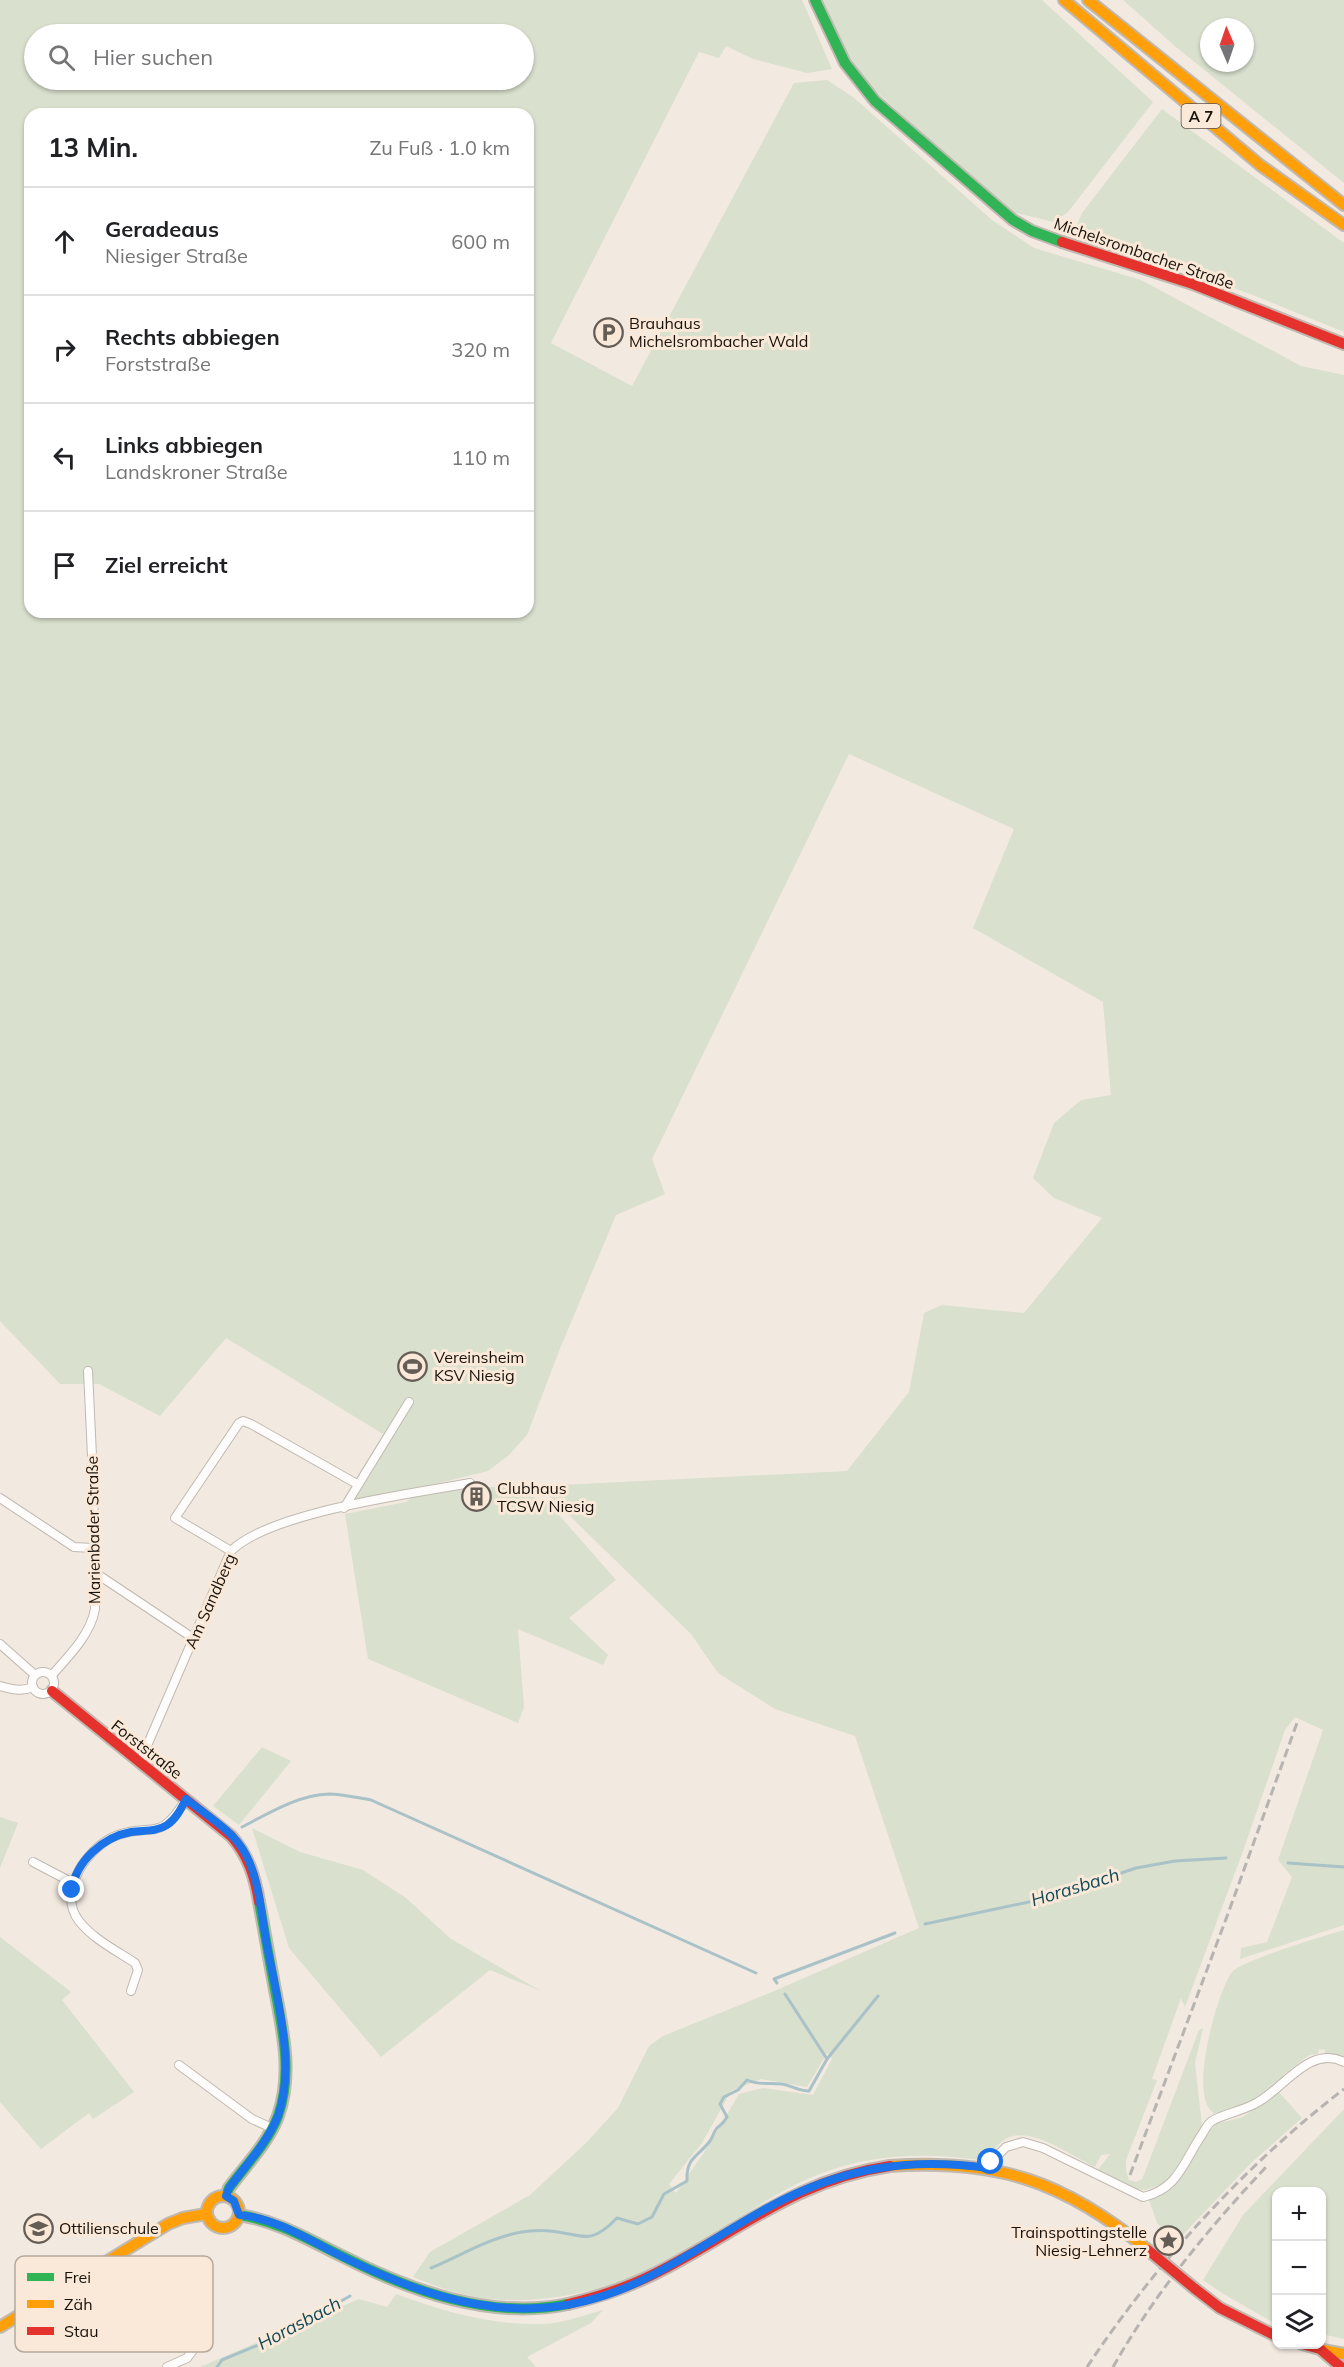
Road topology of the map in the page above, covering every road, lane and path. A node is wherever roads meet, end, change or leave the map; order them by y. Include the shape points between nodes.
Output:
1 (815, 0) edge
2 (1064, 0) edge
3 (1088, 0) edge
4 (1344, 205) edge
5 (1344, 225) edge
6 (1344, 344) edge
7 (88, 1371) dead end
8 (409, 1402) dead end
9 (470, 1483) dead end
10 (357, 1484) junction
11 (0, 1498) edge
12 (344, 1508) junction
13 (93, 1548) junction
14 (231, 1551) junction
15 (94, 1572) junction
16 (193, 1638) junction
17 (0, 1644) edge
18 (35, 1675) junction
19 (52, 1675) junction
20 (0, 1686) edge
21 (33, 1687) junction
22 (52, 1690) junction
23 (140, 1762) junction
24 (186, 1799) junction
25 (33, 1862) dead end
26 (73, 1883) junction
27 (131, 1991) dead end
28 (1344, 2062) edge
29 (179, 2065) dead end
30 (272, 2128) junction
31 (988, 2168) junction
32 (226, 2196) junction
33 (206, 2214) junction
34 (239, 2215) junction
35 (116, 2256) edge
36 (15, 2318) edge
37 (0, 2327) edge
38 (1272, 2334) edge
39 (1320, 2349) joint
40 (192, 2352) edge
41 (1344, 2354) edge
42 (167, 2367) edge
43 (1341, 2367) edge

1 - 6 main road, Michelsrombacher Straße via 845,63 863,87 898,122 1014,220 1060,242 1249,304
2 - 5 main road, A 7 via 1260,165
3 - 4 main road, A 7
7 - 13 street, Marienbader Straße
8 - 10 street
9 - 12 street, Am Sandberg
10 - 12 street
10 - 14 street via 251,1424 239,1423 175,1518
11 - 13 street via 74,1547
12 - 14 street, Am Sandberg via 265,1529 240,1541
13 - 15 street, Marienbader Straße
14 - 16 street, Am Sandberg
15 - 16 street
15 - 19 street, Marienbader Straße via 92,1620
16 - 23 street, Am Sandberg
17 - 18 street
18 - 19 street
18 - 21 street
19 - 22 street
20 - 21 street via 27,1690
21 - 22 street via 40,1694
22 - 23 main road, Forststraße
23 - 24 main road, Forststraße
24 - 26 street via 168,1825 132,1832 101,1844
24 - 30 main road, Forststraße via 233,1837 246,1854 256,1883 285,2051 281,2103
25 - 26 street
26 - 27 street via 72,1902 80,1922 135,1963 138,1970
28 - 31 street via 1330,2058 1314,2060 1260,2102 1212,2121 1174,2181 1155,2194 1143,2197 1023,2142 1006,2147
29 - 30 street via 252,2119
30 - 32 main road, Forststraße
31 - 34 main road via 915,2163 839,2177 766,2208 676,2264 629,2287 570,2304 534,2308 497,2308 436,2296 366,2268 277,2224
31 - 38 main road, bridge via 1028,2178 1078,2200 1115,2223 1228,2312
32 - 33 main road via 211,2200
32 - 34 main road via 234,2201
33 - 34 main road via 215,2227 225,2228 234,2224
33 - 35 main road via 168,2224
36 - 37 main road
39 - 41 main road
39 - 43 main road
40 - 42 street

